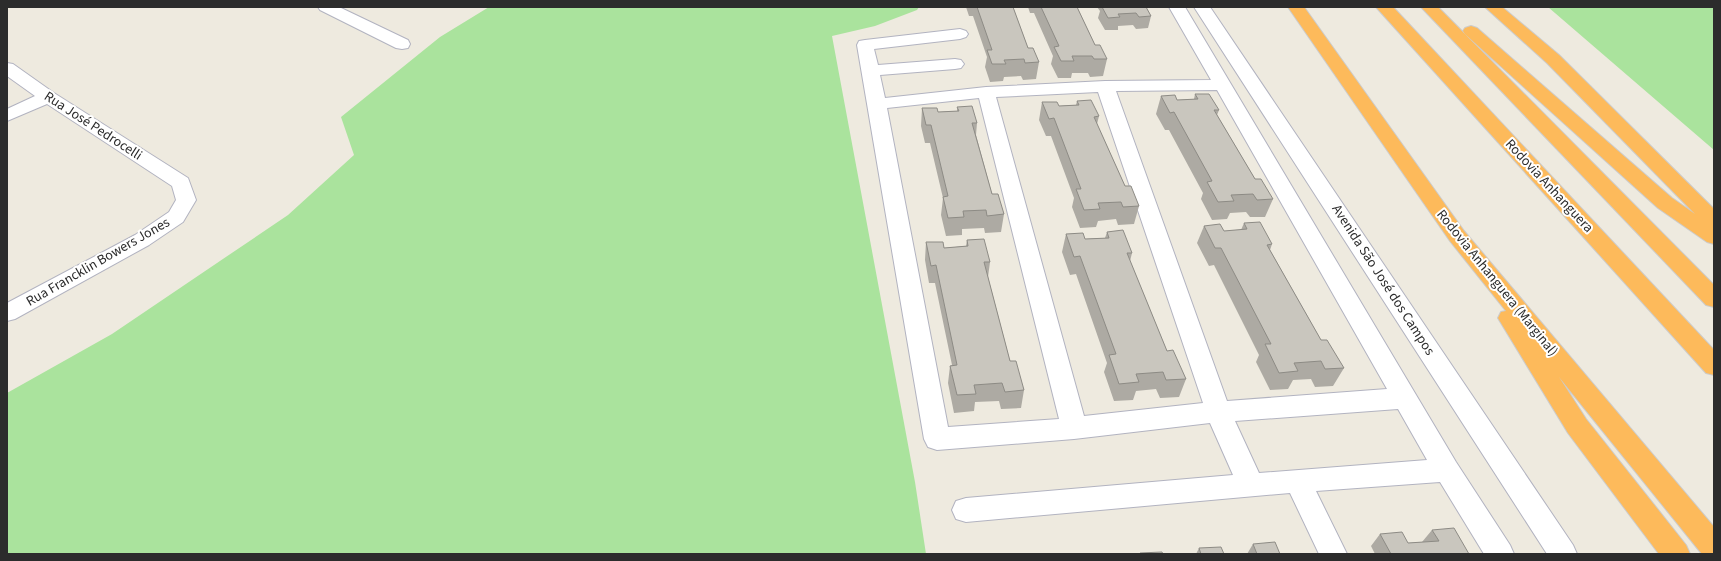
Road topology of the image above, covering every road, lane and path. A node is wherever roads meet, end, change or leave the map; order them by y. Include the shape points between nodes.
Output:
1 (326, 7) edge
2 (1177, 7) edge
3 (1202, 7) edge
4 (1296, 7) edge
5 (1384, 7) edge
6 (1429, 7) edge
7 (1444, 7) edge
8 (1493, 7) edge
9 (960, 34) dead end
10 (402, 44) dead end
11 (955, 64) dead end
12 (7, 68) edge
13 (870, 70) junction
14 (1222, 84) junction
15 (1106, 86) junction
16 (986, 92) junction
17 (48, 97) junction
18 (877, 104) junction
19 (7, 116) edge
20 (181, 183) joint
21 (1714, 221) edge
22 (1457, 236) junction
23 (1714, 237) edge
24 (1714, 299) edge
25 (7, 313) edge
26 (1714, 366) edge
27 (1406, 398) junction
28 (1218, 412) junction
29 (1074, 428) junction
30 (1448, 470) junction
31 (1297, 480) junction
32 (1251, 485) junction
33 (966, 510) dead end
34 (1714, 548) edge
35 (1333, 554) edge
36 (1500, 554) edge
37 (1563, 554) edge
38 (1676, 554) edge

1 - 10 street
2 - 14 street
3 - 37 street, Avenida São José dos Campos
4 - 22 highway, Rodovia Anhanguera (Marginal)
5 - 26 highway, Rodovia Anhanguera
6 - 24 highway
7 - 23 highway via 1665,203
8 - 21 highway via 1553,59
9 - 13 street via 865,45
11 - 13 street
12 - 17 street, Rua José Pedrocelli
13 - 18 street
14 - 15 street
14 - 27 street
15 - 16 street
15 - 28 street
16 - 18 street
16 - 29 street
17 - 19 street
17 - 20 street, Rua José Pedrocelli
18 - 29 street via 937,439
20 - 25 street, Rua Francklin Bowers Jones via 186,200 176,217 142,240
22 - 34 highway, Rodovia Anhanguera (Marginal)
22 - 38 highway via 1577,426
27 - 28 street
27 - 30 street
28 - 29 street
28 - 32 street
30 - 31 street
30 - 36 street
31 - 32 street
31 - 35 street
32 - 33 street

